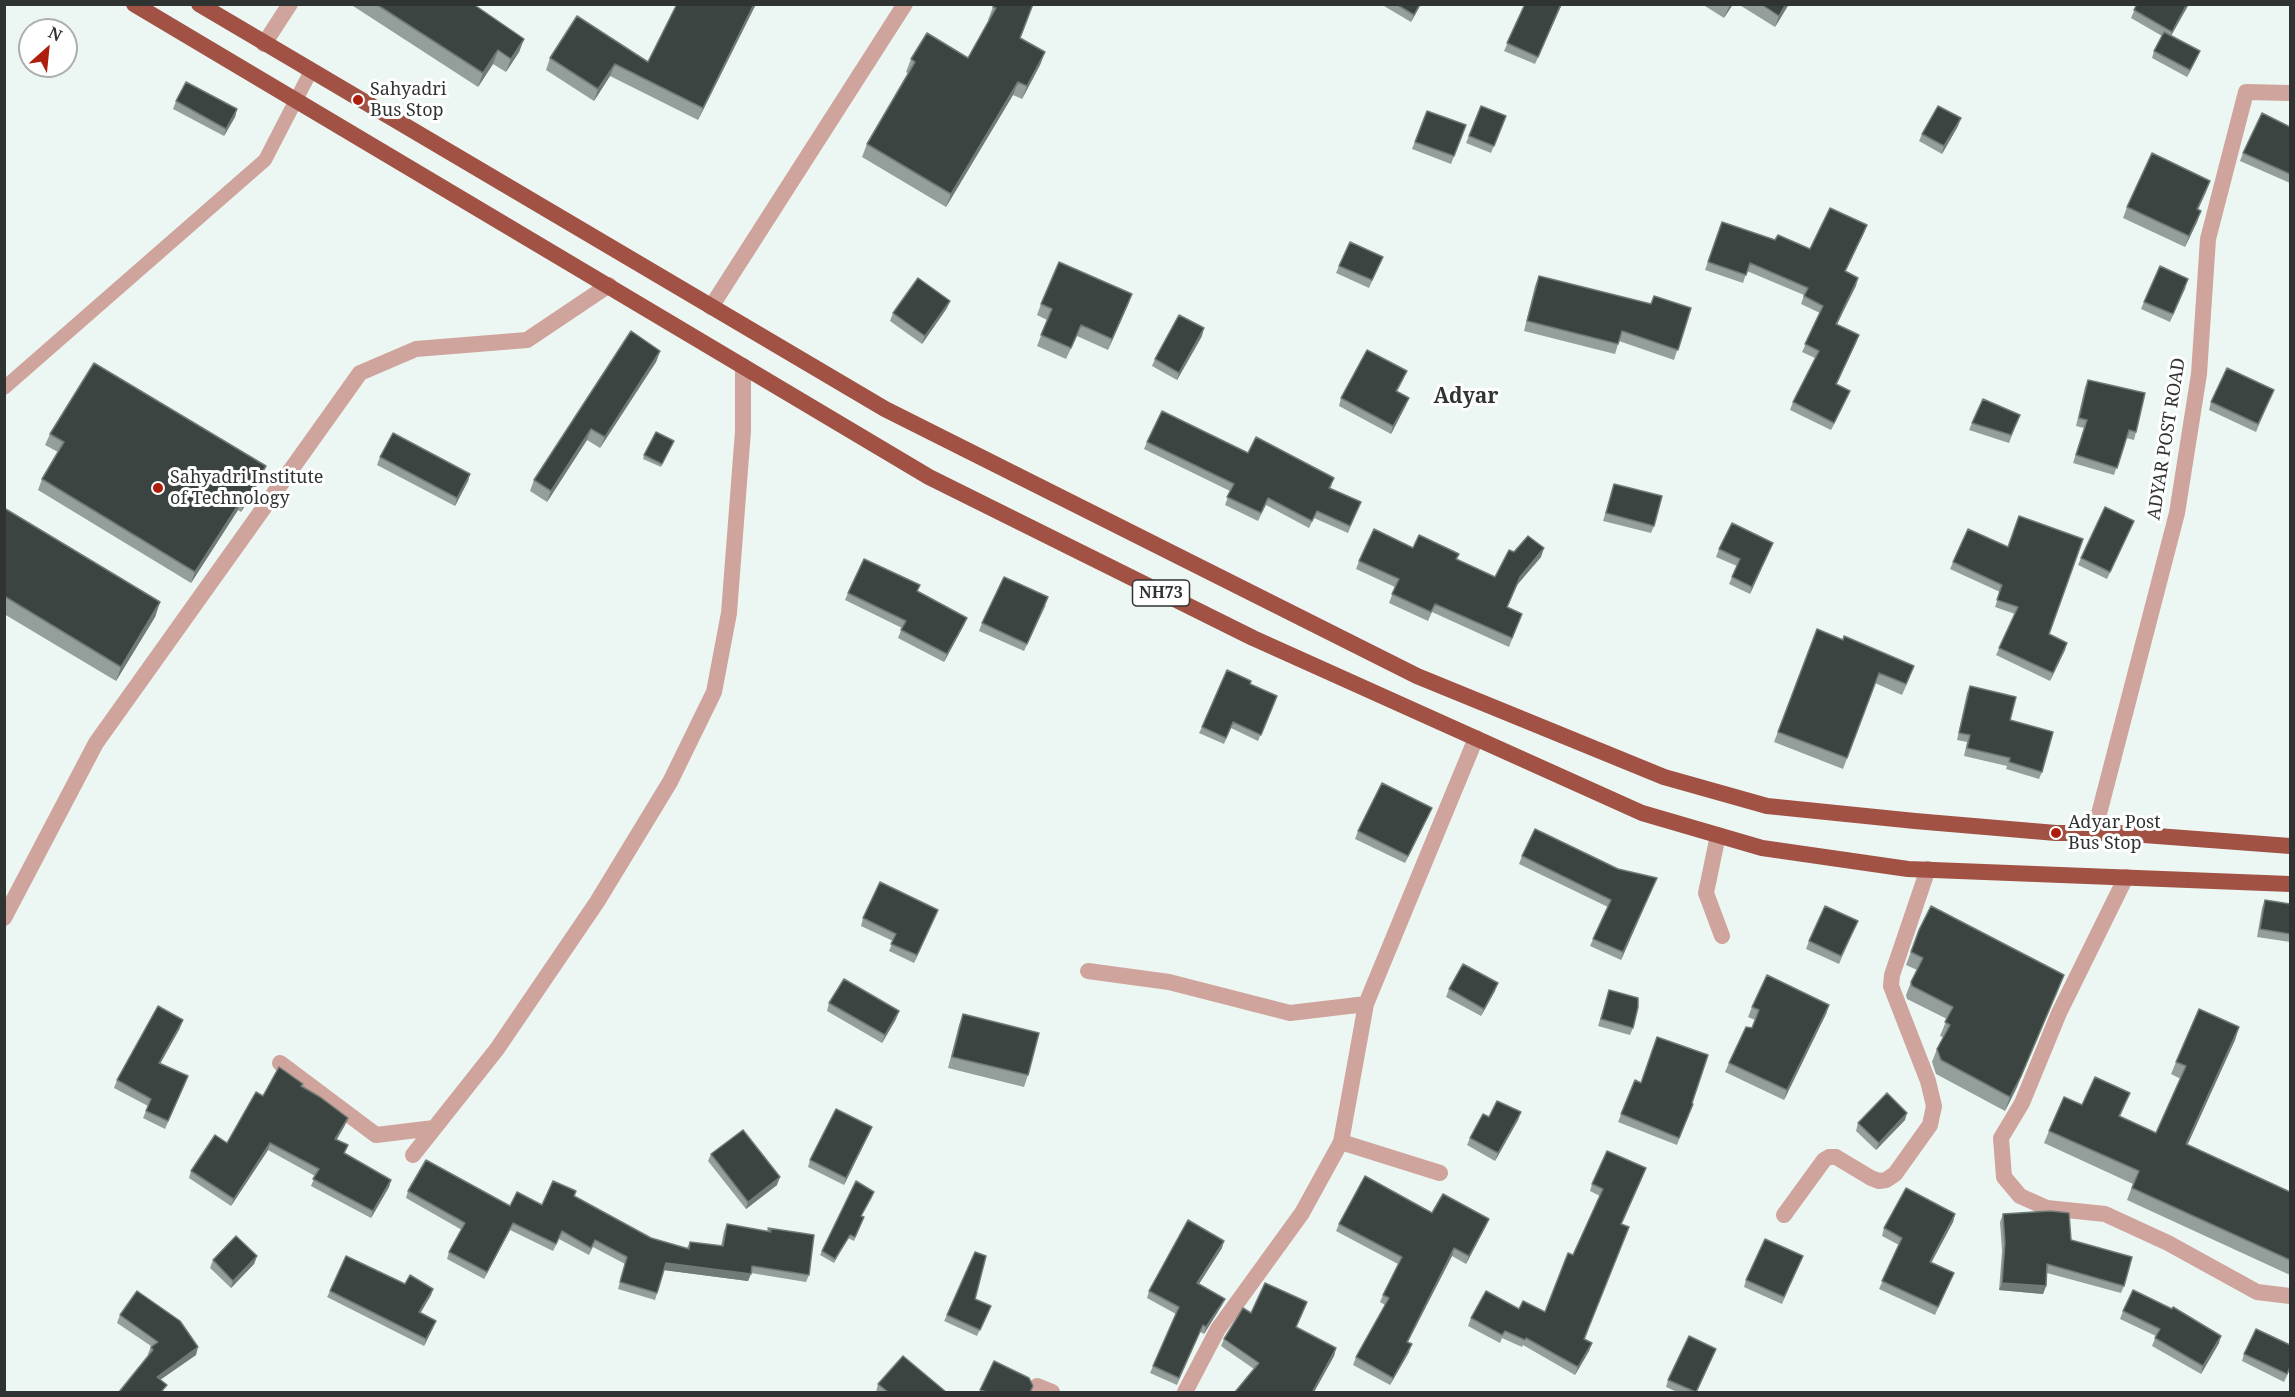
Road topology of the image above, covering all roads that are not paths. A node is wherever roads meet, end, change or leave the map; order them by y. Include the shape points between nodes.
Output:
1 (134, 4) edge
2 (199, 4) edge
3 (290, 4) edge
4 (905, 4) edge
5 (264, 44) junction
6 (310, 71) junction
7 (2290, 93) edge
8 (297, 100) junction
9 (609, 285) junction
10 (711, 307) junction
11 (743, 366) junction
12 (4, 388) edge
13 (1476, 738) junction
14 (2094, 833) junction
15 (1718, 836) junction
16 (2290, 846) edge
17 (1928, 869) junction
18 (2126, 877) junction
19 (2290, 884) edge
20 (4, 918) edge
21 (1722, 936) dead end
22 (1088, 971) dead end
23 (1366, 1004) junction
24 (280, 1063) dead end
25 (434, 1128) junction
26 (1341, 1142) junction
27 (412, 1155) dead end
28 (1440, 1173) dead end
29 (1784, 1215) dead end
30 (2290, 1296) edge
31 (1185, 1392) edge

1 - 8 highway, NH73
2 - 5 highway, NH73
3 - 5 street
4 - 10 street
5 - 6 highway, NH73
6 - 8 lane
6 - 10 highway, NH73
7 - 14 street, ADYAR POST ROAD via 2246,92 2208,239 2199,374 2177,513
8 - 9 highway, NH73
8 - 12 lane via 266,160
9 - 11 highway, NH73
9 - 20 street via 527,340 416,349 360,373 96,743
10 - 14 highway, NH73 via 885,410 1407,671 1664,777 1767,806 2056,833
11 - 13 highway, NH73 via 929,477 1253,638
11 - 25 street via 743,431 729,613 714,692 670,782 597,902 497,1049
13 - 15 highway, NH73 via 1642,813
13 - 23 street
14 - 16 highway, NH73
15 - 17 highway, NH73 via 1762,848
15 - 21 street via 1706,892
17 - 18 highway, NH73
17 - 29 street via 1891,986 1928,1081 1934,1106 1930,1125 1895,1174 1886,1180 1871,1178 1836,1158 1824,1160
18 - 19 highway, NH73
18 - 30 street via 2059,1013 2022,1103 2001,1138 2004,1177 2020,1196 2047,1208 2105,1214 2257,1292
22 - 23 street via 1169,982 1290,1013
23 - 26 street
24 - 25 street via 376,1135
25 - 27 street
26 - 28 street
26 - 31 street via 1302,1213 1218,1329

